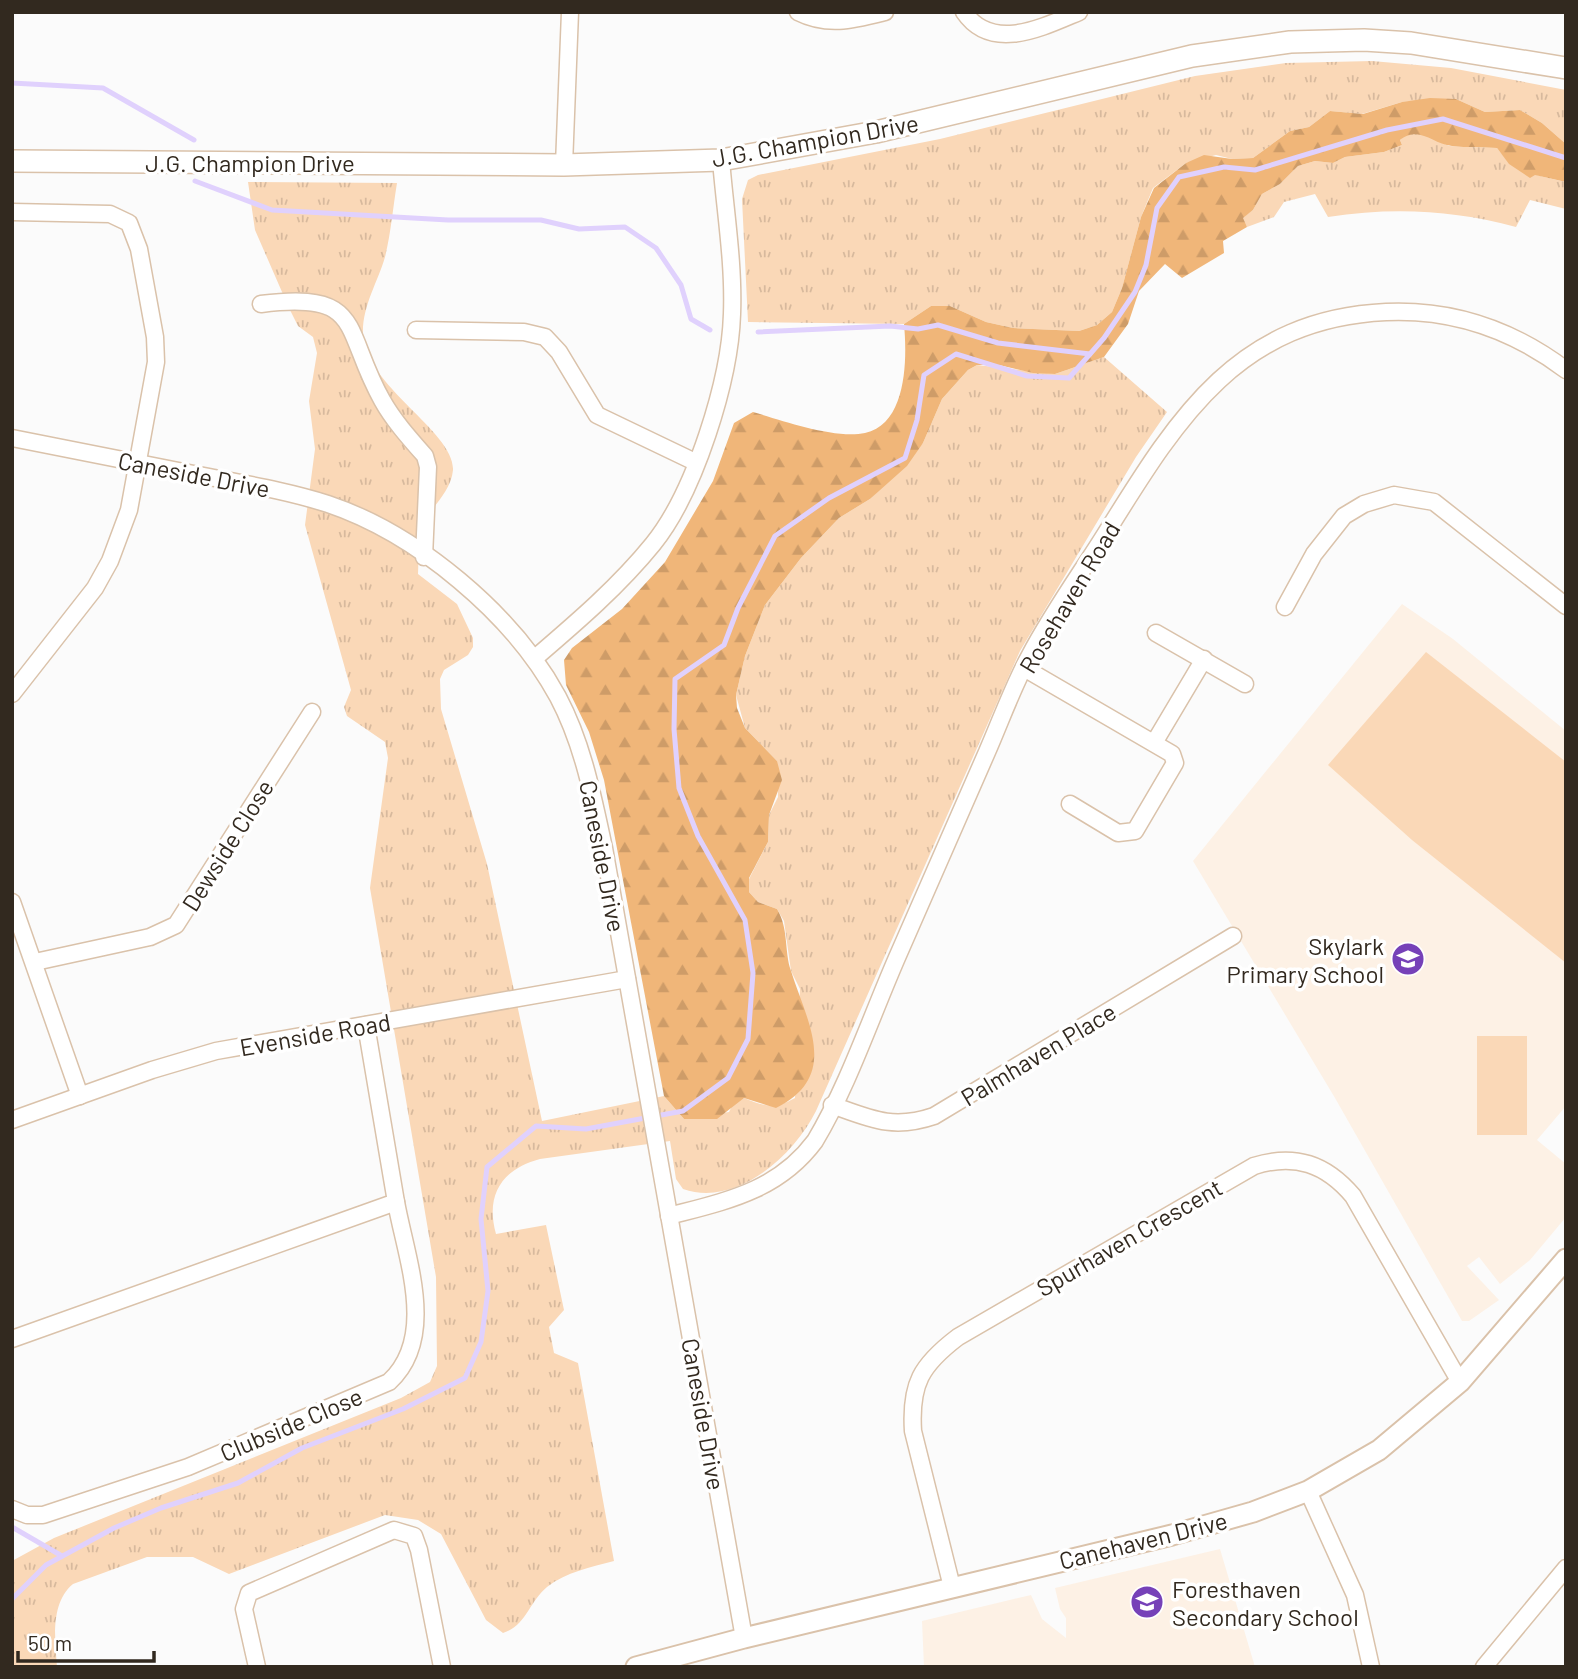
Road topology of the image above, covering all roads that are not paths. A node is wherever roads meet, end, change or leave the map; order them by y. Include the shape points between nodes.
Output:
1 (570, 12) edge
2 (797, 12) edge
3 (884, 12) edge
4 (964, 12) edge
5 (1079, 12) edge
6 (1566, 68) edge
7 (721, 160) junction
8 (12, 161) edge
9 (564, 165) junction
10 (12, 212) edge
11 (261, 304) dead end
12 (416, 330) dead end
13 (1566, 370) edge
14 (12, 438) edge
15 (137, 462) junction
16 (695, 462) junction
17 (424, 557) junction
18 (1566, 606) edge
19 (1285, 607) dead end
20 (1156, 633) dead end
21 (535, 658) junction
22 (1204, 659) junction
23 (1024, 668) junction
24 (1245, 684) dead end
25 (12, 694) edge
26 (312, 712) dead end
27 (1154, 743) junction
28 (1070, 804) dead end
29 (12, 902) edge
30 (1233, 936) dead end
31 (35, 962) junction
32 (627, 979) junction
33 (366, 1025) junction
34 (80, 1096) junction
35 (832, 1105) junction
36 (12, 1120) edge
37 (396, 1202) junction
38 (669, 1216) junction
39 (1566, 1258) edge
40 (12, 1339) edge
41 (1460, 1382) junction
42 (1308, 1491) junction
43 (12, 1509) edge
44 (1566, 1569) edge
45 (952, 1587) junction
46 (744, 1638) junction
47 (257, 1667) edge
48 (442, 1667) edge
49 (636, 1667) edge
50 (1371, 1667) edge
51 (1484, 1667) edge

1 - 9 street
2 - 3 street via 837,23
4 - 5 street via 976,27 1004,34 1041,28
6 - 7 main road, J.G. Champion Drive via 1411,43 1332,40 1254,46 1180,59 876,132
7 - 9 main road, J.G. Champion Drive
7 - 16 street via 732,314 719,394
8 - 9 main road, J.G. Champion Drive
10 - 15 street via 110,214 130,223 136,235 156,362
11 - 17 street via 310,300 341,314 382,400 425,456
12 - 16 street via 524,332 545,337 597,415
13 - 23 street, Rosehaven Road via 1510,335 1451,316 1406,311 1360,313 1304,326 1280,337 1209,388 1157,452
14 - 15 street, Caneside Drive
15 - 17 street, Caneside Drive via 329,505 388,530
15 - 25 street via 130,510 110,561 95,588
16 - 21 street via 654,542 594,608
17 - 21 street, Caneside Drive via 494,610
18 - 19 street via 1434,502 1394,495 1364,503 1343,516 1314,554
20 - 22 street
21 - 32 street, Caneside Drive via 564,711 589,779
22 - 24 street
22 - 27 street
23 - 27 street
23 - 35 street, Rosehaven Road
26 - 31 street, Dewside Close via 176,925 150,937
27 - 28 street via 1172,754 1175,763 1135,831 1118,833
29 - 31 street
30 - 35 street, Palmhaven Place via 934,1116 894,1125
31 - 34 street
32 - 33 street, Evenside Road
32 - 38 street, Caneside Drive
33 - 34 street, Evenside Road via 216,1051
33 - 37 street, Clubside Close
34 - 36 street, Evenside Road
35 - 38 street, Rosehaven Road via 815,1141 779,1177 749,1194
37 - 40 street
37 - 43 street, Clubside Close via 416,1329 412,1352 389,1382 175,1471 43,1515
38 - 46 street, Caneside Drive
39 - 41 street, Canehaven Drive
41 - 42 street, Canehaven Drive via 1379,1450
41 - 45 street, Spurhaven Crescent via 1340,1180 1307,1163 1270,1161 1254,1166 958,1337 925,1367 911,1406 914,1431
42 - 45 street, Canehaven Drive via 1172,1535
42 - 50 street via 1354,1595
44 - 51 street
45 - 46 street, Canehaven Drive
46 - 49 street, Canehaven Drive
47 - 48 street via 244,1609 249,1593 401,1529 414,1536 419,1550

